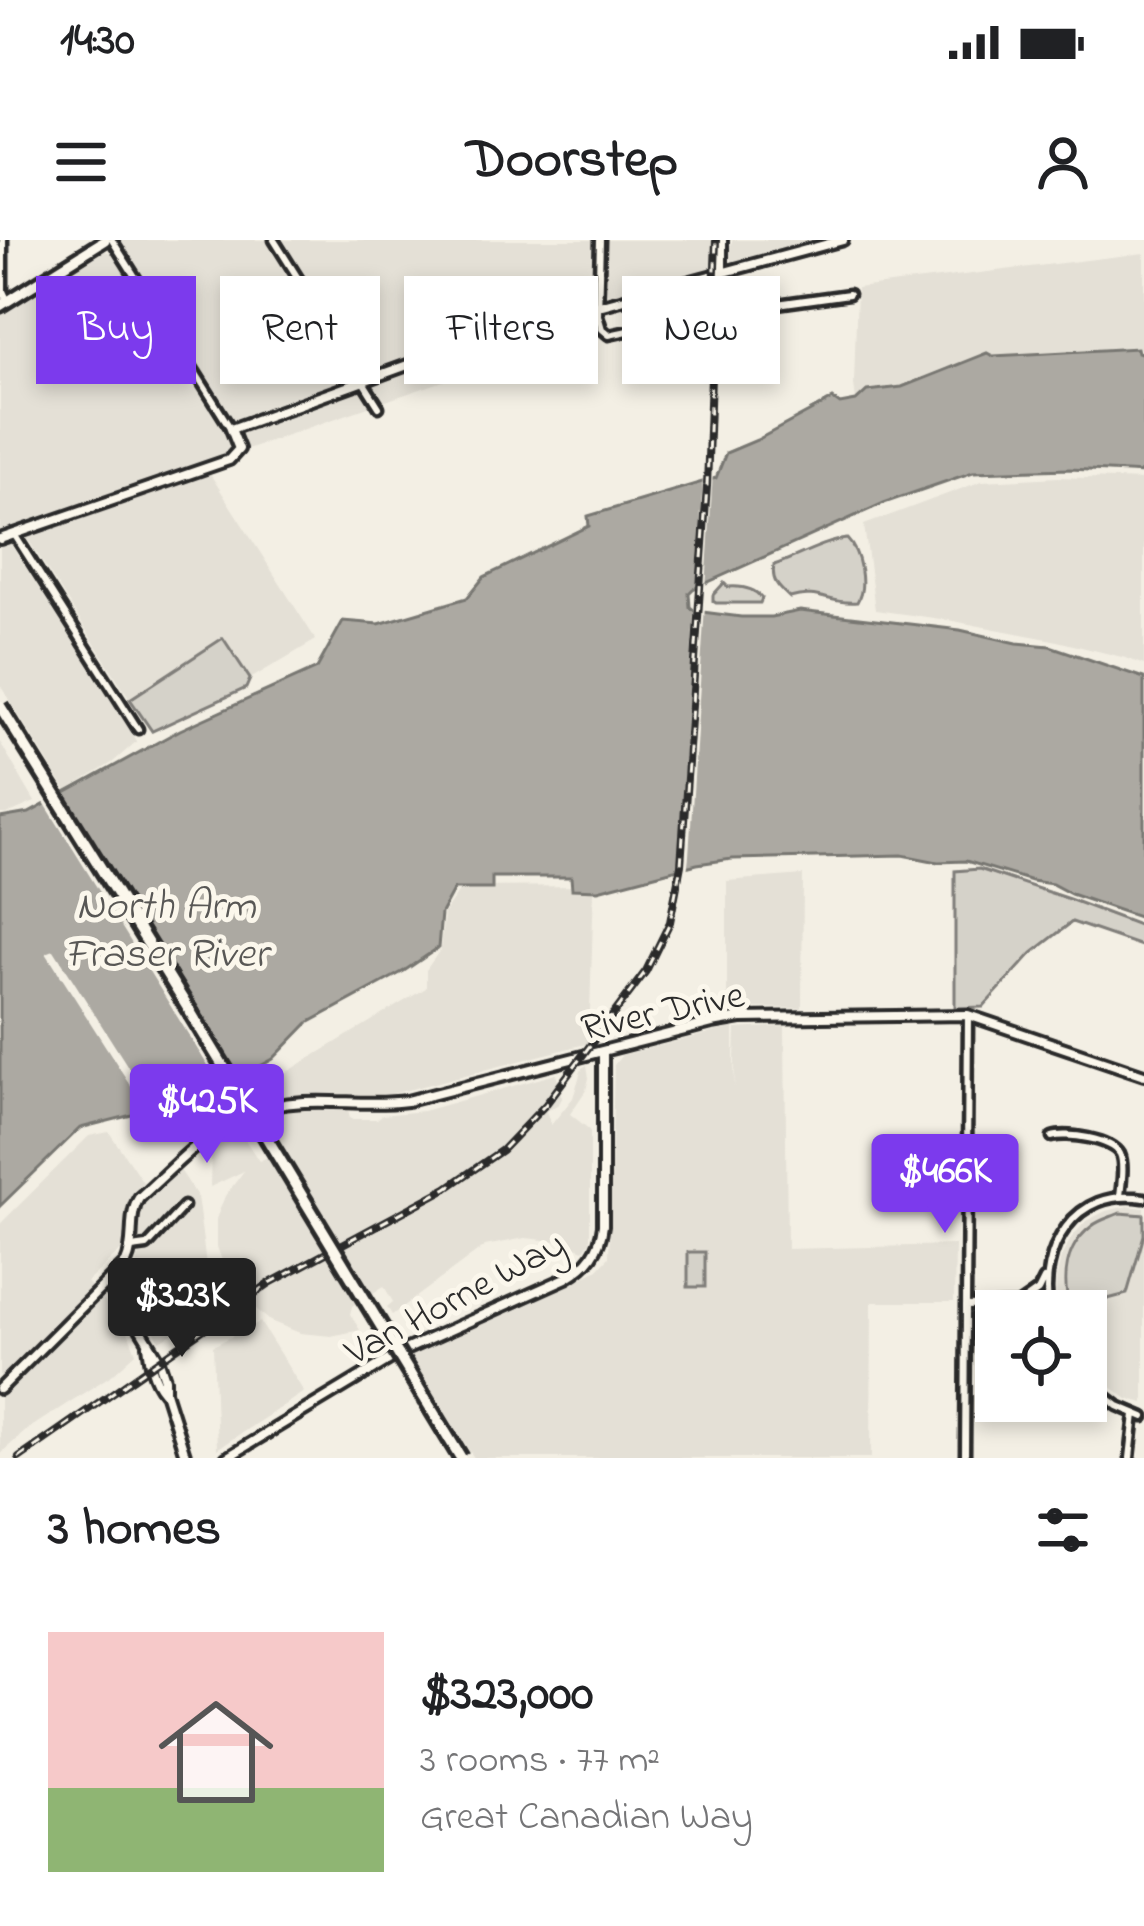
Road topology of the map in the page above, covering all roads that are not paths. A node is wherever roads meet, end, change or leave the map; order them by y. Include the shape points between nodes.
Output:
1 (3, 240) edge
2 (274, 240) edge
3 (600, 240) edge
4 (722, 240) edge
5 (843, 240) edge
6 (104, 241) edge
7 (722, 274) junction
8 (297, 276) edge
9 (849, 294) dead end
10 (4, 304) edge
11 (598, 307) junction
12 (356, 384) edge
13 (366, 384) edge
14 (379, 407) dead end
15 (231, 429) junction
16 (14, 534) junction
17 (0, 539) edge
18 (0, 706) edge
19 (0, 719) edge
20 (138, 729) dead end
21 (968, 1015) junction
22 (603, 1051) junction
23 (1144, 1075) edge
24 (1052, 1137) dead end
25 (1120, 1196) junction
26 (1144, 1198) edge
27 (184, 1206) dead end
28 (132, 1248) junction
29 (1047, 1271) junction
30 (106, 1285) junction
31 (1038, 1290) edge
32 (1048, 1290) edge
33 (966, 1306) junction
34 (975, 1306) edge
35 (0, 1390) edge
36 (1107, 1398) edge
37 (1139, 1416) edge
38 (187, 1458) edge
39 (226, 1458) edge
40 (457, 1458) edge
41 (965, 1458) edge
42 (1130, 1458) edge

1 - 10 street
2 - 8 street
3 - 11 street
4 - 7 street
5 - 7 street
6 - 10 main road
6 - 15 street
7 - 11 street
9 - 11 street via 621,334 604,333
12 - 15 street
13 - 14 street
15 - 16 street via 238,444 229,460
16 - 17 street
16 - 20 street
18 - 40 highway, bridge
19 - 40 highway, bridge
21 - 22 street, River Drive via 741,1018
21 - 23 street, River Drive
21 - 33 street
22 - 28 street, River Drive via 407,1101 260,1110 216,1129 139,1198
22 - 39 street, Van Horne Way via 603,1225 588,1262 405,1350
24 - 25 street via 1069,1133 1114,1148
25 - 26 street
25 - 29 street via 1074,1219 1054,1244
27 - 28 street via 147,1246
28 - 30 street
29 - 31 street
29 - 32 street
30 - 35 street
30 - 38 street via 161,1366
33 - 34 street
33 - 41 street
36 - 37 street
37 - 42 street

